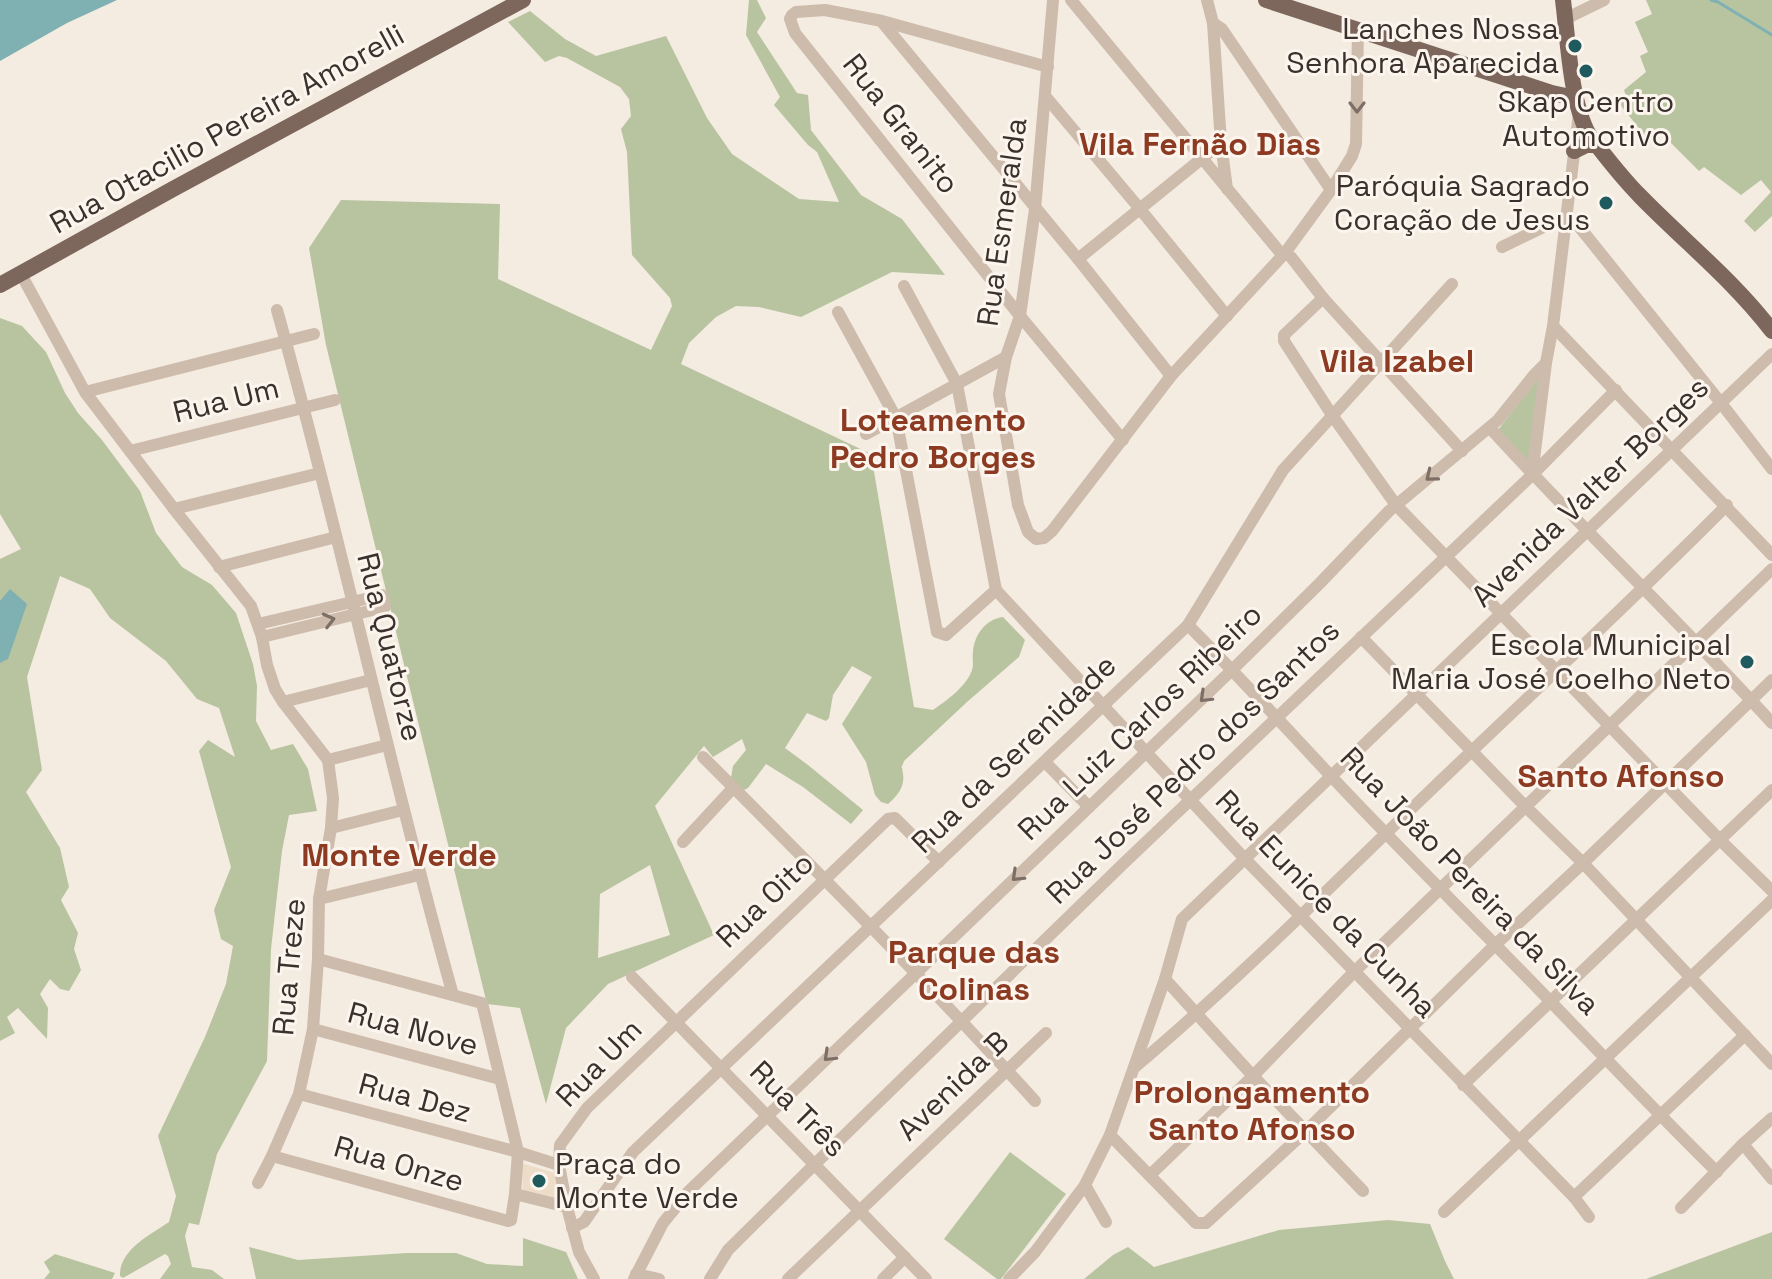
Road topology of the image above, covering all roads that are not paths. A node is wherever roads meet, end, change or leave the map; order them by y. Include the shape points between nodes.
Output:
1 (523, 0) edge
2 (1053, 0) edge
3 (1071, 0) edge
4 (1207, 0) edge
5 (1266, 0) edge
6 (1563, 0) edge
7 (1604, 0) edge
8 (1565, 19) junction
9 (882, 21) junction
10 (1213, 23) junction
11 (1358, 29) junction
12 (1048, 67) junction
13 (1046, 97) junction
14 (1577, 105) junction
15 (1221, 143) junction
16 (1596, 145) junction
17 (1574, 151) junction
18 (1202, 159) junction
19 (1227, 189) junction
20 (1331, 190) junction
21 (1035, 209) junction
22 (1140, 209) junction
23 (1566, 221) junction
24 (1502, 247) dead end
25 (1285, 253) junction
26 (1078, 259) junction
27 (21, 274) junction
28 (1452, 284) dead end
29 (0, 285) edge
30 (904, 286) dead end
31 (1323, 298) junction
32 (277, 310) dead end
33 (838, 312) dead end
34 (1020, 316) junction
35 (1227, 316) junction
36 (1553, 326) junction
37 (1772, 331) edge
38 (314, 334) dead end
39 (286, 342) junction
40 (1772, 354) edge
41 (1006, 357) junction
42 (1380, 361) junction
43 (1546, 363) junction
44 (1171, 376) junction
45 (957, 384) junction
46 (1616, 390) junction
47 (85, 392) junction
48 (335, 400) dead end
49 (1721, 403) junction
50 (304, 408) junction
51 (1332, 415) junction
52 (896, 418) junction
53 (1490, 428) junction
54 (866, 434) dead end
55 (1123, 440) junction
56 (1672, 450) junction
57 (130, 451) junction
58 (1462, 451) junction
59 (1772, 469) edge
60 (320, 473) junction
61 (1532, 475) junction
62 (1396, 505) junction
63 (1727, 505) junction
64 (174, 509) junction
65 (1588, 531) junction
66 (336, 537) junction
67 (1446, 555) junction
68 (1772, 555) edge
69 (219, 567) junction
70 (1772, 569) edge
71 (1644, 588) junction
72 (996, 590) junction
73 (354, 608) junction
74 (1501, 613) junction
75 (1188, 625) junction
76 (260, 631) junction
77 (1361, 637) junction
78 (1697, 643) junction
79 (1233, 669) junction
80 (1556, 670) junction
81 (371, 680) junction
82 (1772, 680) edge
83 (1417, 694) junction
84 (1752, 701) junction
85 (283, 702) junction
86 (1102, 705) junction
87 (1277, 717) junction
88 (1772, 723) edge
89 (1611, 726) junction
90 (387, 745) junction
91 (1472, 750) junction
92 (1147, 752) junction
93 (703, 757) dead end
94 (328, 760) junction
95 (1045, 762) junction
96 (1330, 776) junction
97 (1666, 783) junction
98 (733, 788) junction
99 (1772, 790) edge
100 (1190, 800) junction
101 (1089, 807) junction
102 (1526, 807) junction
103 (403, 810) junction
104 (331, 828) junction
105 (1387, 832) junction
106 (1719, 839) junction
107 (683, 842) dead end
108 (1245, 859) junction
109 (939, 862) junction
110 (1583, 863) junction
111 (419, 875) junction
112 (825, 879) junction
113 (1440, 889) junction
114 (1772, 891) edge
115 (319, 899) junction
116 (1772, 900) edge
117 (1300, 916) junction
118 (1637, 921) junction
119 (871, 926) junction
120 (1495, 945) junction
121 (318, 959) junction
122 (1354, 972) junction
123 (916, 973) junction
124 (632, 977) dead end
125 (1691, 977) junction
126 (1165, 979) junction
127 (453, 995) junction
128 (1552, 1002) junction
129 (1198, 1014) junction
130 (676, 1021) junction
131 (961, 1021) junction
132 (313, 1029) junction
133 (1409, 1029) junction
134 (1046, 1033) dead end
135 (1745, 1035) junction
136 (1605, 1059) junction
137 (1772, 1064) edge
138 (722, 1069) junction
139 (1133, 1069) junction
140 (1007, 1070) junction
141 (1253, 1076) junction
142 (500, 1079) junction
143 (1463, 1085) junction
144 (299, 1094) junction
145 (1035, 1101) dead end
146 (767, 1116) junction
147 (1660, 1117) junction
148 (1772, 1118) edge
149 (1306, 1131) junction
150 (1110, 1135) junction
151 (1519, 1141) junction
152 (1743, 1144) junction
153 (518, 1152) junction
154 (272, 1156) junction
155 (815, 1164) junction
156 (559, 1165) junction
157 (1717, 1172) junction
158 (1150, 1175) junction
159 (1772, 1179) edge
160 (258, 1183) dead end
161 (1085, 1185) junction
162 (1363, 1191) dead end
163 (515, 1194) junction
164 (1574, 1197) junction
165 (567, 1207) junction
166 (1681, 1208) dead end
167 (861, 1210) junction
168 (1444, 1212) dead end
169 (1589, 1217) dead end
170 (1106, 1222) dead end
171 (572, 1228) junction
172 (905, 1257) junction
173 (635, 1277) edge
174 (594, 1279) edge
175 (659, 1279) edge
176 (710, 1279) edge
177 (788, 1279) edge
178 (883, 1279) edge
179 (926, 1279) edge
180 (1009, 1279) edge

1 - 27 main road, Rua Otacilio Pereira Amorelli
2 - 12 street, Rua Esmeralda
3 - 18 street
4 - 10 street
5 - 11 main road
6 - 8 main road
7 - 8 street
8 - 14 main road
9 - 12 street
9 - 21 street
9 - 34 street, Rua Granito via 825,10 802,11 790,19 795,33
10 - 15 street
10 - 20 street
11 - 14 main road
11 -> 20 street via 1356,144
12 - 13 street, Rua Esmeralda
13 - 21 street, Rua Esmeralda
13 - 22 street
14 - 16 main road
14 - 17 street
15 - 18 street
15 - 19 street
16 - 17 main road
16 - 37 main road via 1643,199 1734,285
17 - 23 street
18 - 19 street
18 - 22 street
19 - 25 street
20 - 25 street
21 - 26 street
21 - 34 street, Rua Esmeralda
22 - 26 street
22 - 35 street
23 - 24 street
23 - 36 street
23 - 49 street via 1577,224
25 - 31 street
25 - 35 street
26 - 44 street
27 - 29 main road, Rua Otacilio Pereira Amorelli
27 - 47 street
28 - 42 street, Rua da Serenidade
30 - 45 street
31 - 42 street
31 - 51 street via 1284,335 1284,341
32 - 39 street, Rua Quatorze
33 - 52 street
34 - 41 street, Rua Esmeralda
34 - 55 street, Rua Granito
35 - 44 street
36 - 43 street
36 - 46 street
38 - 39 street
39 - 47 street
39 - 50 street, Rua Quatorze
40 - 49 street, Avenida Valter Borges
41 - 45 street
41 - 55 street, Rua Esmeralda via 999,394 1018,505 1036,539 1052,531
42 - 51 street, Rua da Serenidade
42 - 58 street
43 - 53 street, Rua Luiz Carlos Ribeiro
43 - 61 street
44 - 55 street
45 - 52 street
45 - 72 street
46 - 56 street
46 - 61 street, Rua José Pedro dos Santos
47 - 57 street
48 - 50 street, Rua Um
49 - 56 street, Avenida Valter Borges
49 - 59 street
50 - 57 street, Rua Um
50 - 60 street, Rua Quatorze
51 - 62 street
51 - 75 street, Rua da Serenidade via 1283,470
52 - 54 street
52 - 72 street via 937,632 946,635
53 - 58 street, Rua Luiz Carlos Ribeiro
53 - 61 street
56 - 63 street
56 - 65 street, Avenida Valter Borges
57 - 64 street
58 -> 62 street, Rua Luiz Carlos Ribeiro
60 - 64 street
60 - 66 street, Rua Quatorze
61 - 65 street
61 - 67 street, Rua José Pedro dos Santos
62 - 67 street
62 - 79 street, Rua Luiz Carlos Ribeiro
63 - 68 street
63 - 71 street
64 - 69 street
65 - 71 street
65 - 74 street, Avenida Valter Borges
66 - 69 street
66 - 73 street, Rua Quatorze
67 - 74 street
67 - 77 street, Rua José Pedro dos Santos
69 - 76 street via 251,606
70 - 78 street
71 - 78 street
71 - 80 street
72 - 86 street, Rua Eunice da Cunha
73 - 76 street
73 - 81 street, Rua Quatorze
74 - 80 street
74 - 83 street, Avenida Valter Borges
75 - 79 street, Rua João Pereira da Silva
75 - 86 street, Rua da Serenidade
76 - 85 street
77 - 83 street
77 - 87 street, Rua José Pedro dos Santos
78 - 84 street
78 - 89 street
79 - 87 street, Rua João Pereira da Silva
79 -> 92 street, Rua Luiz Carlos Ribeiro
80 - 89 street
80 - 91 street
81 - 85 street
81 - 90 street, Rua Quatorze
82 - 84 street
83 - 91 street
83 - 96 street, Avenida Valter Borges
84 - 88 street
84 - 97 street
85 - 94 street
86 - 92 street, Rua Eunice da Cunha
86 - 95 street, Rua da Serenidade
87 - 96 street, Rua João Pereira da Silva
87 - 100 street, Rua José Pedro dos Santos
89 - 97 street
89 - 102 street
90 - 94 street
90 - 103 street, Rua Quatorze
91 - 102 street
91 - 105 street
92 - 100 street, Rua Eunice da Cunha
92 - 101 street, Rua Luiz Carlos Ribeiro
93 - 98 street
94 - 104 street, Rua Treze
95 - 101 street
95 - 109 street, Rua da Serenidade
96 - 105 street, Rua João Pereira da Silva
96 - 108 street, Avenida Valter Borges
97 - 106 street
97 - 110 street
98 - 107 street
98 - 112 street
99 - 106 street
100 - 108 street, Rua Eunice da Cunha
100 - 131 street, Rua José Pedro dos Santos
101 -> 123 street, Rua Luiz Carlos Ribeiro
102 - 110 street
102 - 113 street
103 - 104 street
103 - 111 street, Rua Quatorze
104 - 115 street, Rua Treze
105 - 113 street, Rua João Pereira da Silva
105 - 117 street
106 - 114 street
106 - 118 street
108 - 117 street, Rua Eunice da Cunha
108 - 126 street, Avenida Valter Borges via 1182,919
109 - 112 street, Rua Oito via 892,818
109 - 119 street, Rua da Serenidade
110 - 118 street
110 - 120 street
111 - 115 street
111 - 127 street, Rua Quatorze
112 - 119 street
112 - 130 street, Rua Oito
113 - 120 street, Rua João Pereira da Silva
113 - 122 street
115 - 121 street, Rua Treze
116 - 125 street
117 - 122 street, Rua Eunice da Cunha
117 - 129 street
118 - 125 street
118 - 128 street
119 - 123 street
119 - 138 street, Rua da Serenidade
120 - 128 street, Rua João Pereira da Silva
120 - 133 street
121 - 127 street
121 - 132 street, Rua Treze
122 - 133 street, Rua Eunice da Cunha
122 - 141 street
123 - 131 street
123 -> 146 street, Rua Luiz Carlos Ribeiro
124 - 130 street, Rua Três
125 - 135 street
125 - 136 street
126 - 129 street
126 - 139 street, Avenida Valter Borges
127 - 142 street via 482,1003
128 - 136 street, Rua João Pereira da Silva
128 - 143 street
129 - 139 street
129 - 141 street
130 - 138 street, Rua Três
130 - 156 street, Rua Um via 587,1108 560,1145
131 - 140 street
131 - 155 street, Rua José Pedro dos Santos
132 - 142 street, Rua Nove
132 - 144 street, Rua Treze
133 - 143 street, Rua Eunice da Cunha
133 - 149 street
134 - 140 street, Avenida B
135 - 137 street
135 - 147 street
136 - 147 street, Rua João Pereira da Silva
136 - 151 street
138 - 146 street, Rua Três
138 - 171 street, Rua da Serenidade via 633,1152 584,1222
139 - 150 street, Avenida Valter Borges
140 - 145 street
140 - 167 street, Avenida B
141 - 149 street
141 - 158 street
142 - 153 street
143 - 151 street, Rua Eunice da Cunha
144 - 153 street, Rua Dez
144 - 154 street, Rua Treze
146 - 155 street, Rua Três
146 - 173 street, Rua Luiz Carlos Ribeiro via 689,1191 663,1223
147 - 157 street, Rua João Pereira da Silva
147 - 164 street
148 - 152 street
149 - 158 street via 1206,1223 1196,1223
149 - 162 street
150 - 158 street
150 - 161 street, Avenida Valter Borges
151 - 164 street, Rua Eunice da Cunha
151 - 168 street
152 - 157 street
152 - 159 street
153 - 156 street, Rua Dez
153 - 163 street
154 - 160 street, Rua Treze
154 - 163 street, Rua Onze via 508,1221
155 - 167 street, Rua Três
155 - 176 street, Rua José Pedro dos Santos via 728,1250
156 - 165 street
157 - 166 street
161 - 170 street
161 - 180 street, Avenida Valter Borges
163 - 165 street
164 - 169 street, Rua Eunice da Cunha
165 - 171 street
167 - 172 street, Rua Três
167 - 177 street, Avenida B
171 - 174 street
172 - 178 street
172 - 179 street, Rua Três
173 - 175 street

